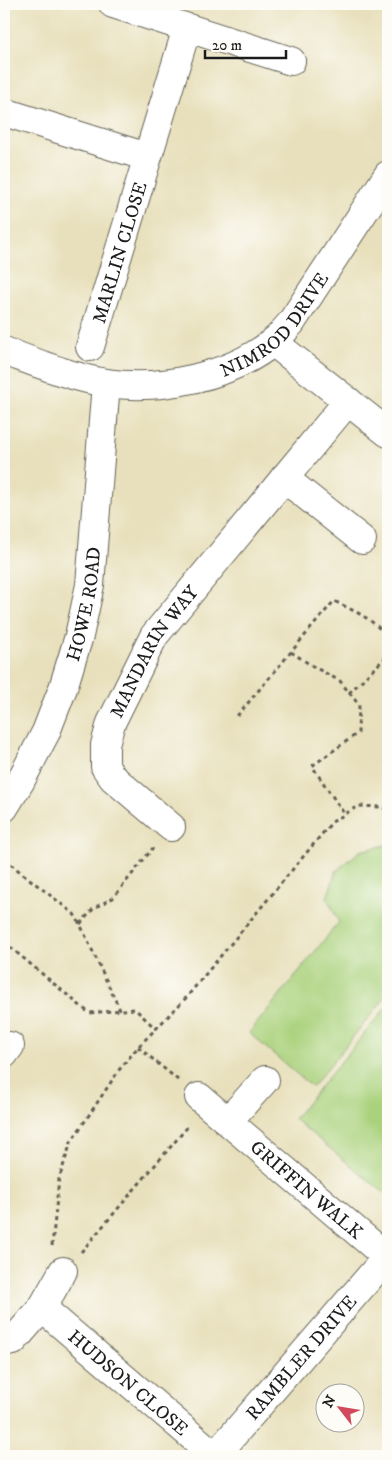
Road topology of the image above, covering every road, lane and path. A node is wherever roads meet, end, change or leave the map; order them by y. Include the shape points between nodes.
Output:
1 (114, 4) edge
2 (187, 28) junction
3 (291, 61) dead end
4 (4, 112) edge
5 (147, 157) junction
6 (388, 175) edge
7 (273, 342) junction
8 (90, 347) dead end
9 (4, 351) edge
10 (106, 383) junction
11 (348, 400) junction
12 (388, 433) edge
13 (284, 478) junction
14 (362, 540) dead end
15 (388, 642) edge
16 (291, 652) junction
17 (388, 655) edge
18 (349, 692) junction
19 (237, 716) dead end
20 (4, 808) edge
21 (388, 811) edge
22 (345, 814) junction
23 (171, 827) joint
24 (4, 859) edge
25 (80, 924) junction
26 (4, 942) edge
27 (120, 1010) junction
28 (156, 1029) junction
29 (138, 1047) junction
30 (265, 1080) dead end
31 (199, 1098) junction
32 (228, 1121) junction
33 (388, 1258) edge
34 (64, 1259) junction
35 (42, 1308) junction
36 (13, 1341) dead end
37 (215, 1456) edge

1 - 2 street
2 - 3 street
2 - 5 street, MARLIN CLOSE
4 - 5 street, MARLIN CLOSE
5 - 8 street, MARLIN CLOSE
6 - 7 street, NIMROD DRIVE via 292,323
7 - 10 street, NIMROD DRIVE via 224,369 186,381 149,385
7 - 11 street
9 - 10 street, NIMROD DRIVE via 56,370
10 - 20 street, HOWE ROAD via 90,585 79,636 46,732
11 - 12 street
11 - 13 street, MANDARIN WAY
13 - 14 street
13 - 23 street, MANDARIN WAY via 154,636 111,723 105,745 105,767 113,778
15 - 16 path via 384,631 334,601
16 - 18 path via 340,681
16 - 19 path
17 - 18 path
18 - 22 path via 359,705 358,733 312,766
21 - 22 path via 382,807 358,806
22 - 28 path via 332,822 186,999
23 - 25 path via 113,898 94,908
24 - 25 path via 74,914
25 - 27 path
26 - 27 path via 89,1013
27 - 28 path via 135,1009
28 - 29 path
29 - 31 path
29 - 34 path via 71,1142 59,1179
30 - 32 street
31 - 32 street, GRIFFIN WALK
31 - 34 path via 195,1119
32 - 33 street, GRIFFIN WALK
33 - 37 street, RAMBLER DRIVE
34 - 35 street
35 - 36 street
35 - 37 street, HUDSON CLOSE

